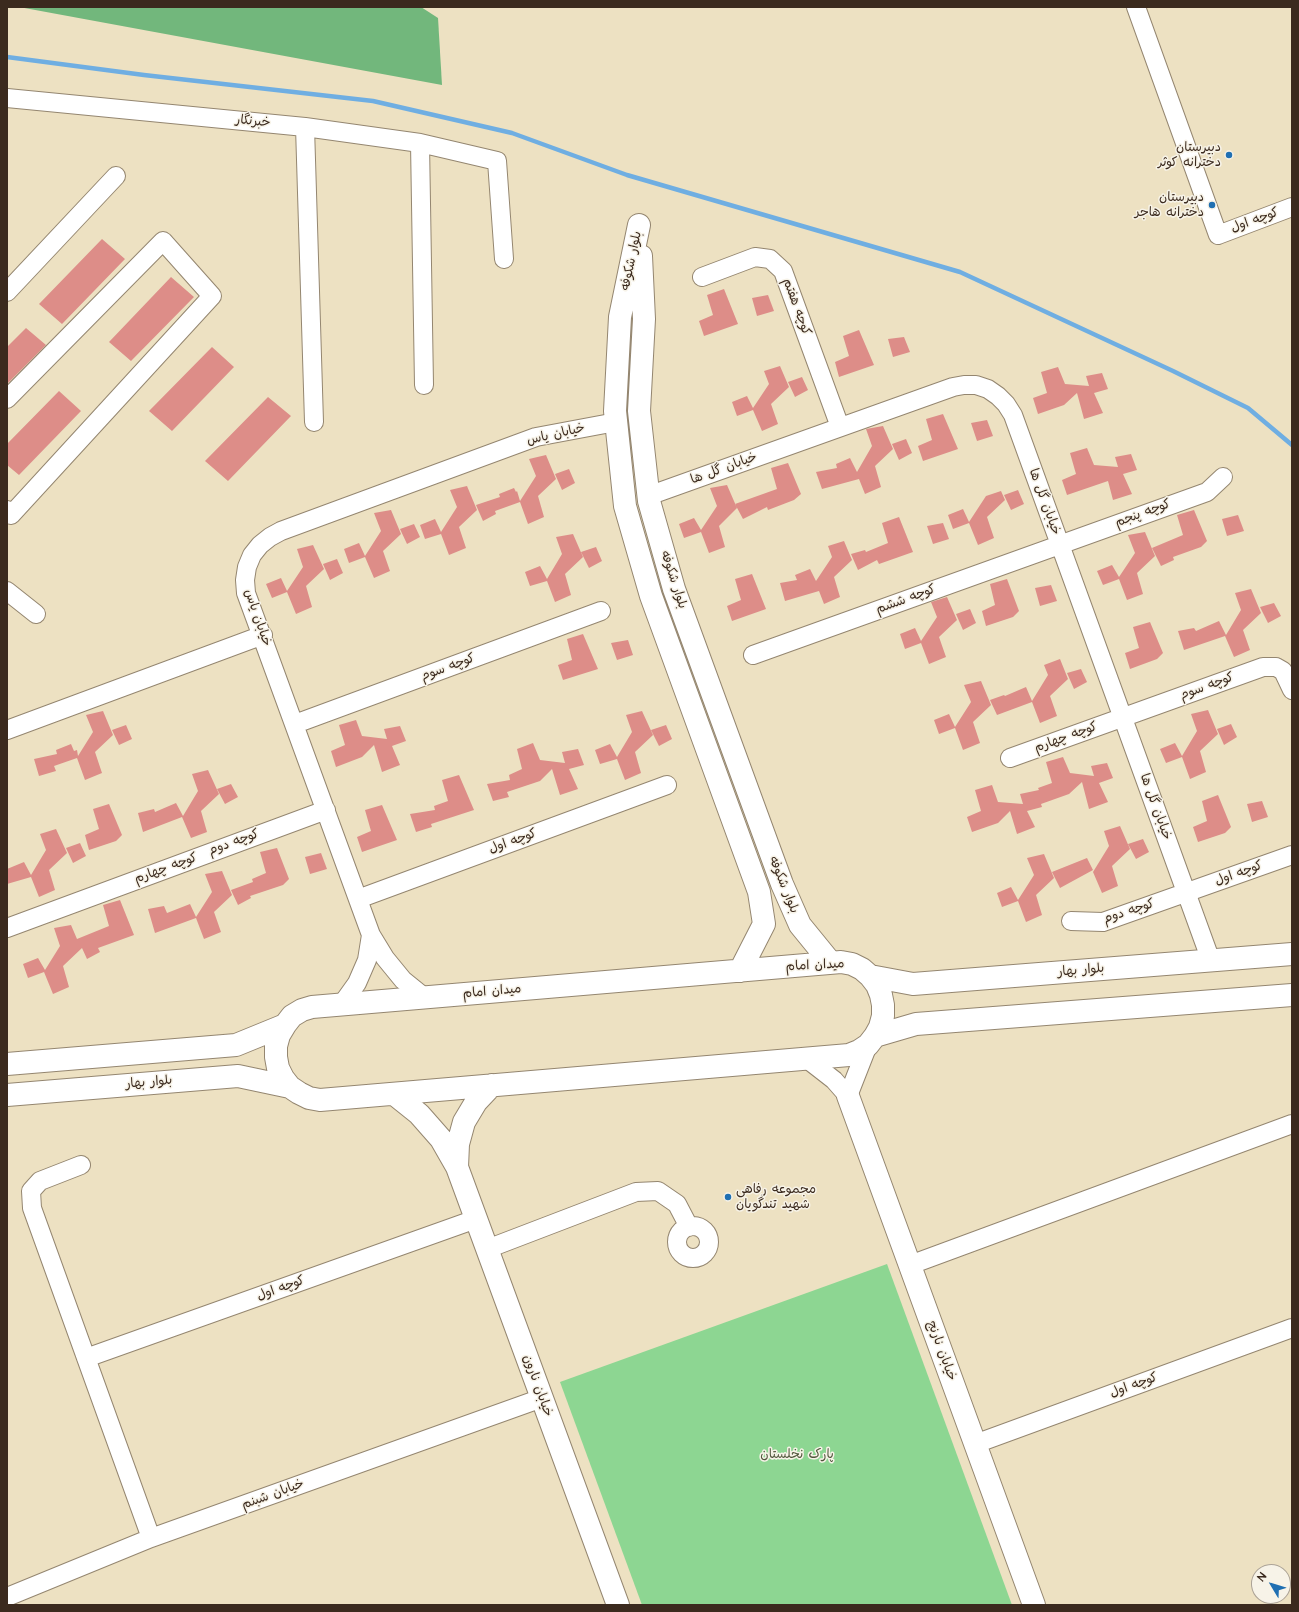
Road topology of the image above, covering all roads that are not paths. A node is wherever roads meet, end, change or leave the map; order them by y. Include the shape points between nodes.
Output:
1 (1136, 7) edge
2 (7, 98) edge
3 (305, 127) junction
4 (420, 143) junction
5 (116, 176) dead end
6 (1292, 207) edge
7 (504, 259) dead end
8 (702, 277) dead end
9 (7, 292) edge
10 (424, 385) dead end
11 (7, 399) edge
12 (314, 422) dead end
13 (616, 422) junction
14 (840, 427) junction
15 (1223, 477) dead end
16 (648, 496) junction
17 (7, 510) edge
18 (1060, 545) junction
19 (7, 591) edge
20 (601, 611) dead end
21 (36, 614) dead end
22 (262, 635) junction
23 (753, 655) dead end
24 (1290, 684) edge
25 (1122, 718) junction
26 (295, 724) junction
27 (7, 730) edge
28 (1010, 758) dead end
29 (668, 785) dead end
30 (326, 810) junction
31 (1292, 855) edge
32 (1186, 892) junction
33 (358, 899) junction
34 (1070, 921) dead end
35 (7, 924) edge
36 (7, 928) edge
37 (371, 935) junction
38 (1292, 954) edge
39 (1211, 961) junction
40 (831, 963) junction
41 (740, 971) junction
42 (870, 976) junction
43 (1292, 995) edge
44 (424, 997) junction
45 (342, 1004) junction
46 (285, 1025) junction
47 (871, 1041) junction
48 (807, 1059) junction
49 (7, 1064) edge
50 (492, 1085) junction
51 (290, 1087) junction
52 (394, 1094) junction
53 (7, 1095) edge
54 (848, 1096) junction
55 (1292, 1124) edge
56 (81, 1165) dead end
57 (457, 1166) junction
58 (476, 1219) junction
59 (688, 1227) dead end
60 (487, 1249) junction
61 (910, 1265) junction
62 (1292, 1328) edge
63 (86, 1358) junction
64 (542, 1398) junction
65 (975, 1444) junction
66 (151, 1538) junction
67 (7, 1598) edge
68 (618, 1605) edge
69 (1034, 1605) edge

1 - 6 street, کوچه اول via 1218,235
2 - 3 street, خبرنگار
3 - 4 street, خبرنگار
3 - 12 street
4 - 7 street, خبرنگار via 497,161
4 - 10 street
5 - 9 street
8 - 14 street, کوچه هفتم via 755,257 770,259 783,271
11 - 17 street via 164,241 212,296 11,515
13 - 16 street, بلوار شکوفه via 620,317 639,225 644,319 639,411
13 - 22 street, خیابان یاس via 536,437 270,537 252,556 245,580 246,593
13 - 41 street, بلوار شکوفه via 625,506 651,596 759,892 764,924
14 - 16 street, خیابان گل ها
14 - 18 street, خیابان گل ها via 953,387 964,385 988,389 1006,404 1012,415
15 - 18 street, کوچه پنجم via 1207,492
16 - 40 street, بلوار شکوفه via 674,589 782,884 800,925
18 - 23 street, کوچه ششم
18 - 25 street, خیابان گل ها
19 - 21 street
20 - 26 street, کوچه سوم
22 - 26 street, خیابان یاس
22 - 27 street
24 - 25 street, کوچه سوم via 1283,671 1276,667 1263,667
25 - 28 street, کوچه چهارم
25 - 32 street, خیابان گل ها
26 - 30 street, خیابان یاس
29 - 33 street, کوچه اول
30 - 33 street, خیابان یاس
30 - 35 street, کوچه دوم
30 - 36 street, کوچه چهارم
31 - 32 street, کوچه اول
32 - 34 street, کوچه دوم via 1103,922
32 - 39 street, خیابان گل ها
33 - 37 street, خیابان یاس
37 - 44 street, خیابان یاس via 403,980
37 - 45 street via 367,960 357,984
38 - 39 street, بلوار بهار
39 - 42 street, بلوار بهار via 913,984
40 - 41 street, میدان امام
40 - 42 street, میدان امام via 852,964
41 - 44 street, میدان امام
42 - 47 street, میدان امام via 877,985 883,1006 880,1027
43 - 47 street via 916,1024
44 - 45 street, میدان امام
45 - 46 street, میدان امام via 307,1008 292,1016
46 - 49 street via 236,1045
46 - 51 street, میدان امام via 279,1035 276,1057 282,1078
47 - 48 street, میدان امام via 849,1055
47 - 54 street
48 - 50 street, میدان امام
48 - 54 street via 834,1080
50 - 52 street, میدان امام
50 - 57 street via 476,1102 464,1122 458,1144
51 - 52 street, میدان امام via 299,1094 320,1100
51 - 53 street, بلوار بهار via 238,1076
52 - 57 street via 419,1114
54 - 61 street, خیابان نارنج
55 - 61 street
56 - 63 street via 40,1181 31,1191 32,1208
57 - 58 street, خیابان نارون
58 - 60 street, خیابان نارون
58 - 63 street, کوچه اول
59 - 60 street via 677,1204 658,1190 636,1192
60 - 64 street, خیابان نارون
61 - 65 street, خیابان نارنج
62 - 65 street, کوچه اول
63 - 66 street
64 - 66 street, خیابان شبنم
64 - 68 street, خیابان نارون
65 - 69 street, خیابان نارنج
66 - 67 street, خیابان شبنم

